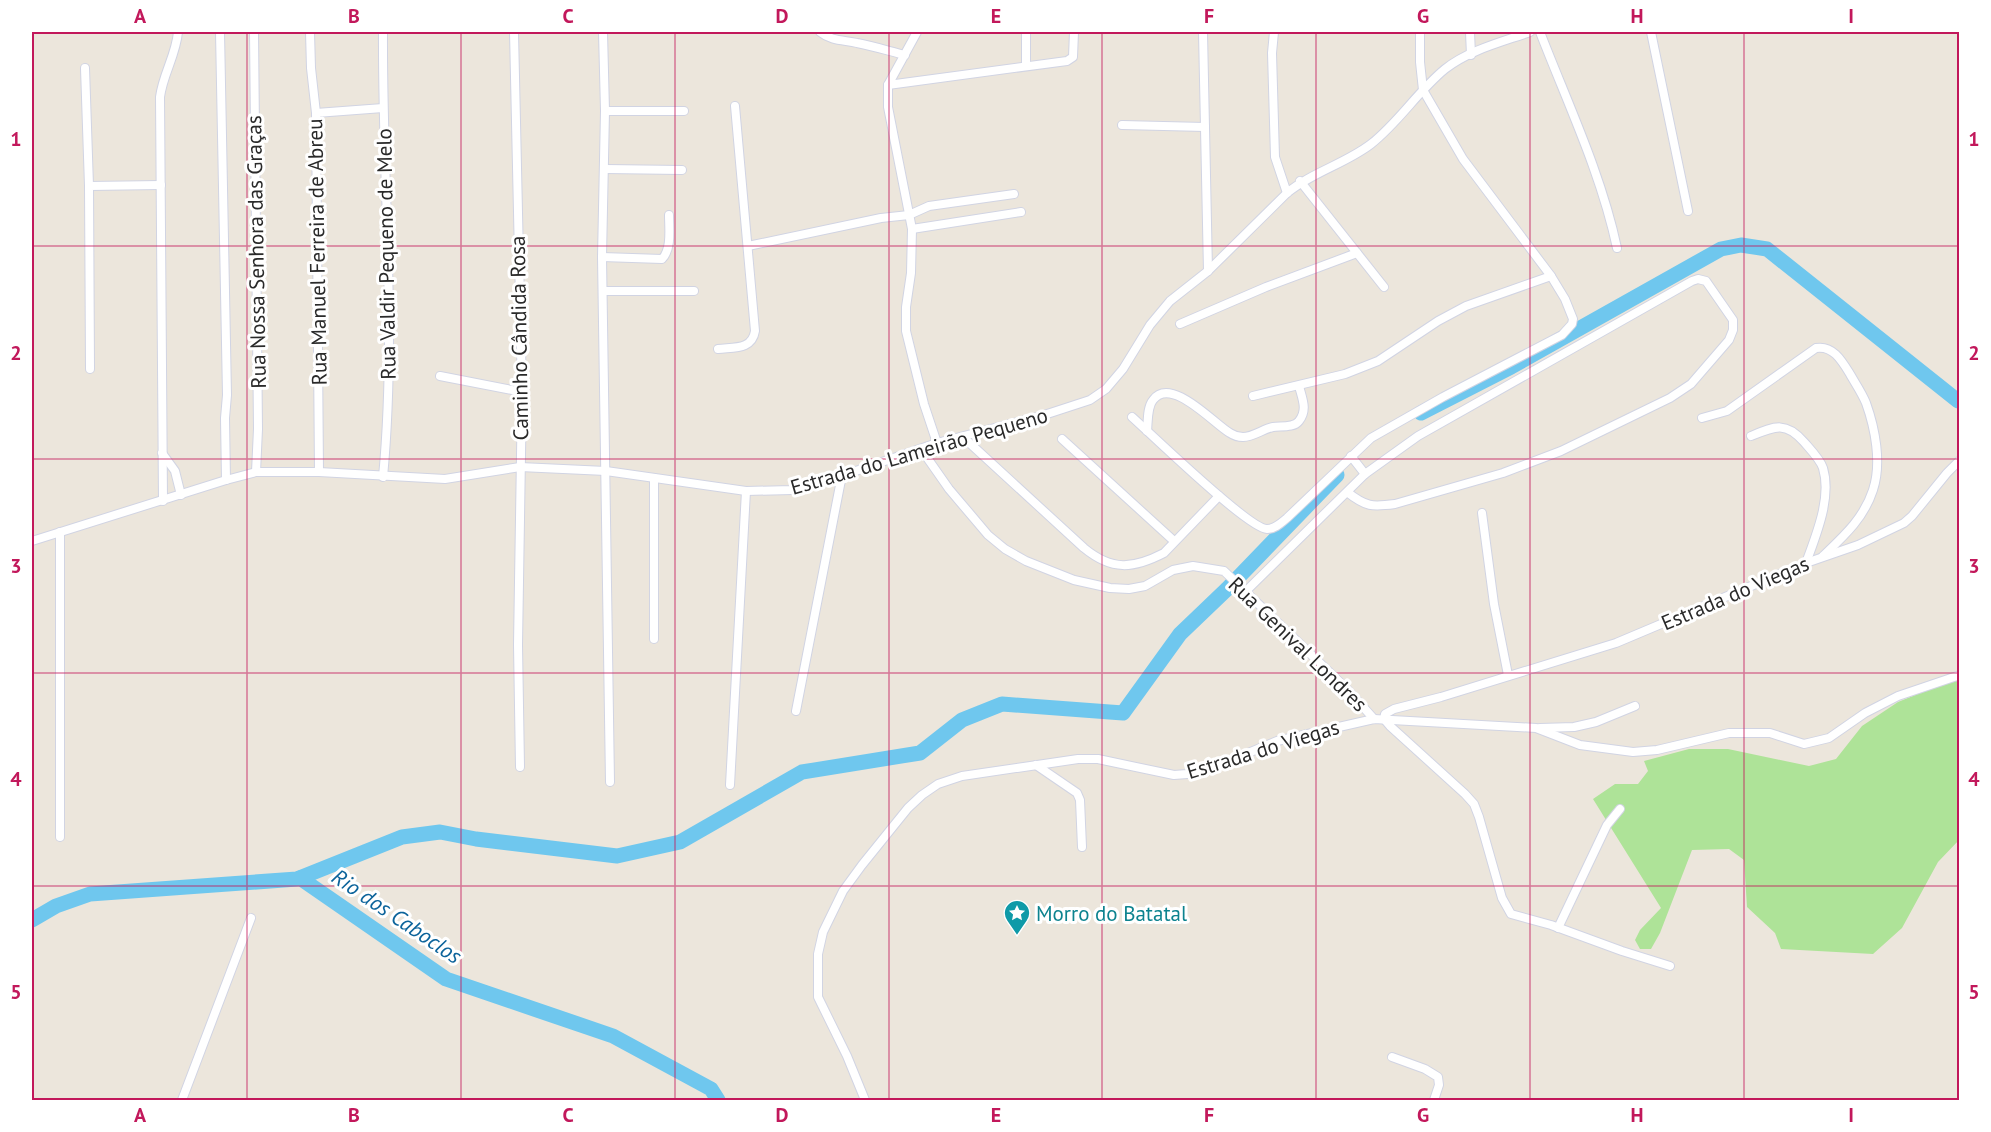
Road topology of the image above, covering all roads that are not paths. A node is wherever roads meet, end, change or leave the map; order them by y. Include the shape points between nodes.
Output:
1 (178, 32) edge
2 (220, 32) edge
3 (254, 32) edge
4 (310, 32) edge
5 (383, 32) edge
6 (514, 32) edge
7 (603, 32) edge
8 (820, 32) edge
9 (918, 32) edge
10 (1026, 32) edge
11 (1074, 32) edge
12 (1203, 32) edge
13 (1274, 32) edge
14 (1420, 32) edge
15 (1470, 32) edge
16 (1530, 32) edge
17 (1540, 32) edge
18 (1651, 32) edge
19 (905, 55) junction
20 (1471, 55) junction
21 (1026, 66) junction
22 (85, 68) dead end
23 (888, 86) junction
24 (1423, 90) junction
25 (735, 106) dead end
26 (383, 108) junction
27 (605, 111) junction
28 (684, 111) dead end
29 (316, 113) junction
30 (1122, 125) dead end
31 (1205, 127) junction
32 (605, 169) junction
33 (682, 170) dead end
34 (1300, 182) junction
35 (161, 185) junction
36 (89, 186) junction
37 (1287, 193) junction
38 (1014, 194) dead end
39 (1688, 211) dead end
40 (1021, 212) dead end
41 (669, 215) dead end
42 (909, 215) junction
43 (912, 229) junction
44 (748, 246) junction
45 (1617, 248) dead end
46 (1357, 253) junction
47 (602, 257) junction
48 (1208, 271) junction
49 (1551, 276) junction
50 (1384, 287) dead end
51 (603, 291) junction
52 (694, 291) dead end
53 (1180, 324) dead end
54 (718, 349) dead end
55 (90, 369) dead end
56 (440, 376) dead end
57 (1299, 386) junction
58 (522, 392) junction
59 (1253, 396) dead end
60 (1132, 417) dead end
61 (1702, 418) dead end
62 (1147, 431) junction
63 (1751, 436) dead end
64 (963, 437) junction
65 (1062, 439) dead end
66 (937, 443) junction
67 (921, 449) junction
68 (162, 453) junction
69 (1351, 456) junction
70 (1959, 460) edge
71 (520, 467) junction
72 (606, 471) junction
73 (256, 472) junction
74 (319, 472) junction
75 (1365, 474) junction
76 (842, 476) junction
77 (383, 477) junction
78 (654, 478) junction
79 (226, 480) junction
80 (746, 491) junction
81 (1347, 492) junction
82 (181, 495) junction
83 (1219, 496) junction
84 (163, 501) junction
85 (1482, 513) dead end
86 (60, 532) junction
87 (32, 541) edge
88 (1174, 541) junction
89 (1821, 558) junction
90 (1806, 563) junction
91 (1244, 589) junction
92 (654, 639) dead end
93 (1508, 675) junction
94 (1959, 675) edge
95 (1635, 706) dead end
96 (796, 711) dead end
97 (1374, 719) junction
98 (1384, 719) junction
99 (1536, 728) junction
100 (1036, 765) junction
101 (520, 767) dead end
102 (610, 782) dead end
103 (730, 784) dead end
104 (1620, 809) dead end
105 (60, 837) dead end
106 (1082, 847) dead end
107 (251, 918) dead end
108 (1558, 928) junction
109 (1670, 966) dead end
110 (1392, 1057) dead end
111 (182, 1101) edge
112 (865, 1101) edge
113 (1434, 1101) edge

1 - 35 street via 161,91
2 - 79 street
3 - 73 street, Rua Nossa Senhora das Graças
4 - 29 street, Rua Manuel Ferreira de Abreu
5 - 26 street, Rua Valdir Pequeno de Melo
6 - 58 street, Caminho Cândida Rosa
7 - 27 street
8 - 19 street via 838,40
9 - 19 street
10 - 21 street
11 - 21 street via 1073,57
12 - 31 street
13 - 37 street via 1275,157
14 - 24 street
15 - 20 street
16 - 20 street, Estrada do Lameirão Pequeno
17 - 45 street via 1595,174
18 - 39 street
19 - 23 street
20 - 24 street, Estrada do Lameirão Pequeno via 1447,67
21 - 23 street
22 - 36 street
23 - 42 street via 888,107
24 - 34 street, Estrada do Lameirão Pequeno via 1369,145
24 - 49 street via 1463,159
25 - 44 street
26 - 29 street
26 - 77 street, Rua Valdir Pequeno de Melo via 389,398
27 - 28 street
27 - 32 street
29 - 74 street, Rua Manuel Ferreira de Abreu
30 - 31 street
31 - 48 street
32 - 33 street
32 - 47 street
34 - 37 street, Estrada do Lameirão Pequeno
34 - 46 street
35 - 36 street
35 - 68 street
36 - 55 street
37 - 48 street, Estrada do Lameirão Pequeno
38 - 42 street via 929,206
40 - 43 street
41 - 47 street via 667,253 662,259
42 - 43 street
42 - 44 street
43 - 66 street via 906,332
44 - 54 street via 754,337 747,346
46 - 50 street
46 - 53 street
47 - 51 street
48 - 64 street, Estrada do Lameirão Pequeno via 1170,301 1150,324 1123,369 1090,400
49 - 57 street via 1466,306 1378,362
49 - 69 street via 1570,312 1569,329 1371,438
51 - 52 street
51 - 72 street
56 - 58 street
57 - 59 street
57 - 62 street via 1304,407 1296,424 1236,436 1195,405 1167,393 1159,394 1149,406
58 - 71 street, Caminho Cândida Rosa
60 - 62 street
61 - 89 street via 1727,411 1816,348 1828,349 1842,362 1866,401 1877,463 1874,488 1856,523
62 - 83 street
63 - 90 street via 1785,427 1795,431 1823,466 1824,503
64 - 66 street, Estrada do Lameirão Pequeno
64 - 88 street via 1098,560 1123,566 1140,562 1164,553
65 - 88 street
66 - 67 street, Estrada do Lameirão Pequeno
67 - 76 street, Estrada do Lameirão Pequeno
67 - 91 street, Rua Genival Londres via 988,535 1026,561 1074,580 1119,588 1145,586 1173,570 1193,566 1224,572
68 - 82 street via 175,471
68 - 84 street
69 - 75 street
69 - 83 street via 1275,528 1257,525
70 - 89 street, Estrada do Viegas via 1904,523
71 - 72 street, Estrada do Lameirão Pequeno
71 - 77 street, Estrada do Lameirão Pequeno via 445,479
71 - 101 street, Caminho Cândida Rosa
72 - 78 street, Estrada do Lameirão Pequeno
72 - 102 street
73 - 74 street, Estrada do Lameirão Pequeno
73 - 79 street, Estrada do Lameirão Pequeno
74 - 77 street, Estrada do Lameirão Pequeno
75 - 81 street
75 - 81 street via 1419,436 1692,281 1706,281 1732,320 1729,340 1691,384 1561,452 1395,504 1368,506
76 - 80 street, Estrada do Lameirão Pequeno via 792,490
76 - 96 street
78 - 80 street, Estrada do Lameirão Pequeno
78 - 92 street
79 - 82 street, Estrada do Lameirão Pequeno
80 - 103 street
81 - 91 street
82 - 84 street, Estrada do Lameirão Pequeno
83 - 88 street
84 - 86 street, Estrada do Lameirão Pequeno
85 - 93 street
86 - 87 street, Estrada do Lameirão Pequeno
86 - 105 street
89 - 90 street, Estrada do Viegas
90 - 93 street, Estrada do Viegas via 1616,643
91 - 97 street, Rua Genival Londres
93 - 98 street, Estrada do Viegas via 1394,709 1386,712
94 - 99 street, Estrada do Viegas via 1898,696 1829,738 1804,744 1770,733 1730,733 1633,752 1580,745
95 - 99 street via 1585,724
97 - 98 street, Estrada do Viegas
97 - 100 street, Estrada do Viegas via 1277,741 1202,772 1174,775 1098,759
98 - 99 street, Estrada do Viegas
98 - 108 street via 1473,804 1511,914
100 - 106 street via 1077,793
100 - 112 street, Estrada do Viegas via 962,776 938,784 922,795 862,865 833,908 818,954 819,997
104 - 108 street via 1607,825
107 - 111 street
108 - 109 street
110 - 113 street via 1436,1074 1440,1081

